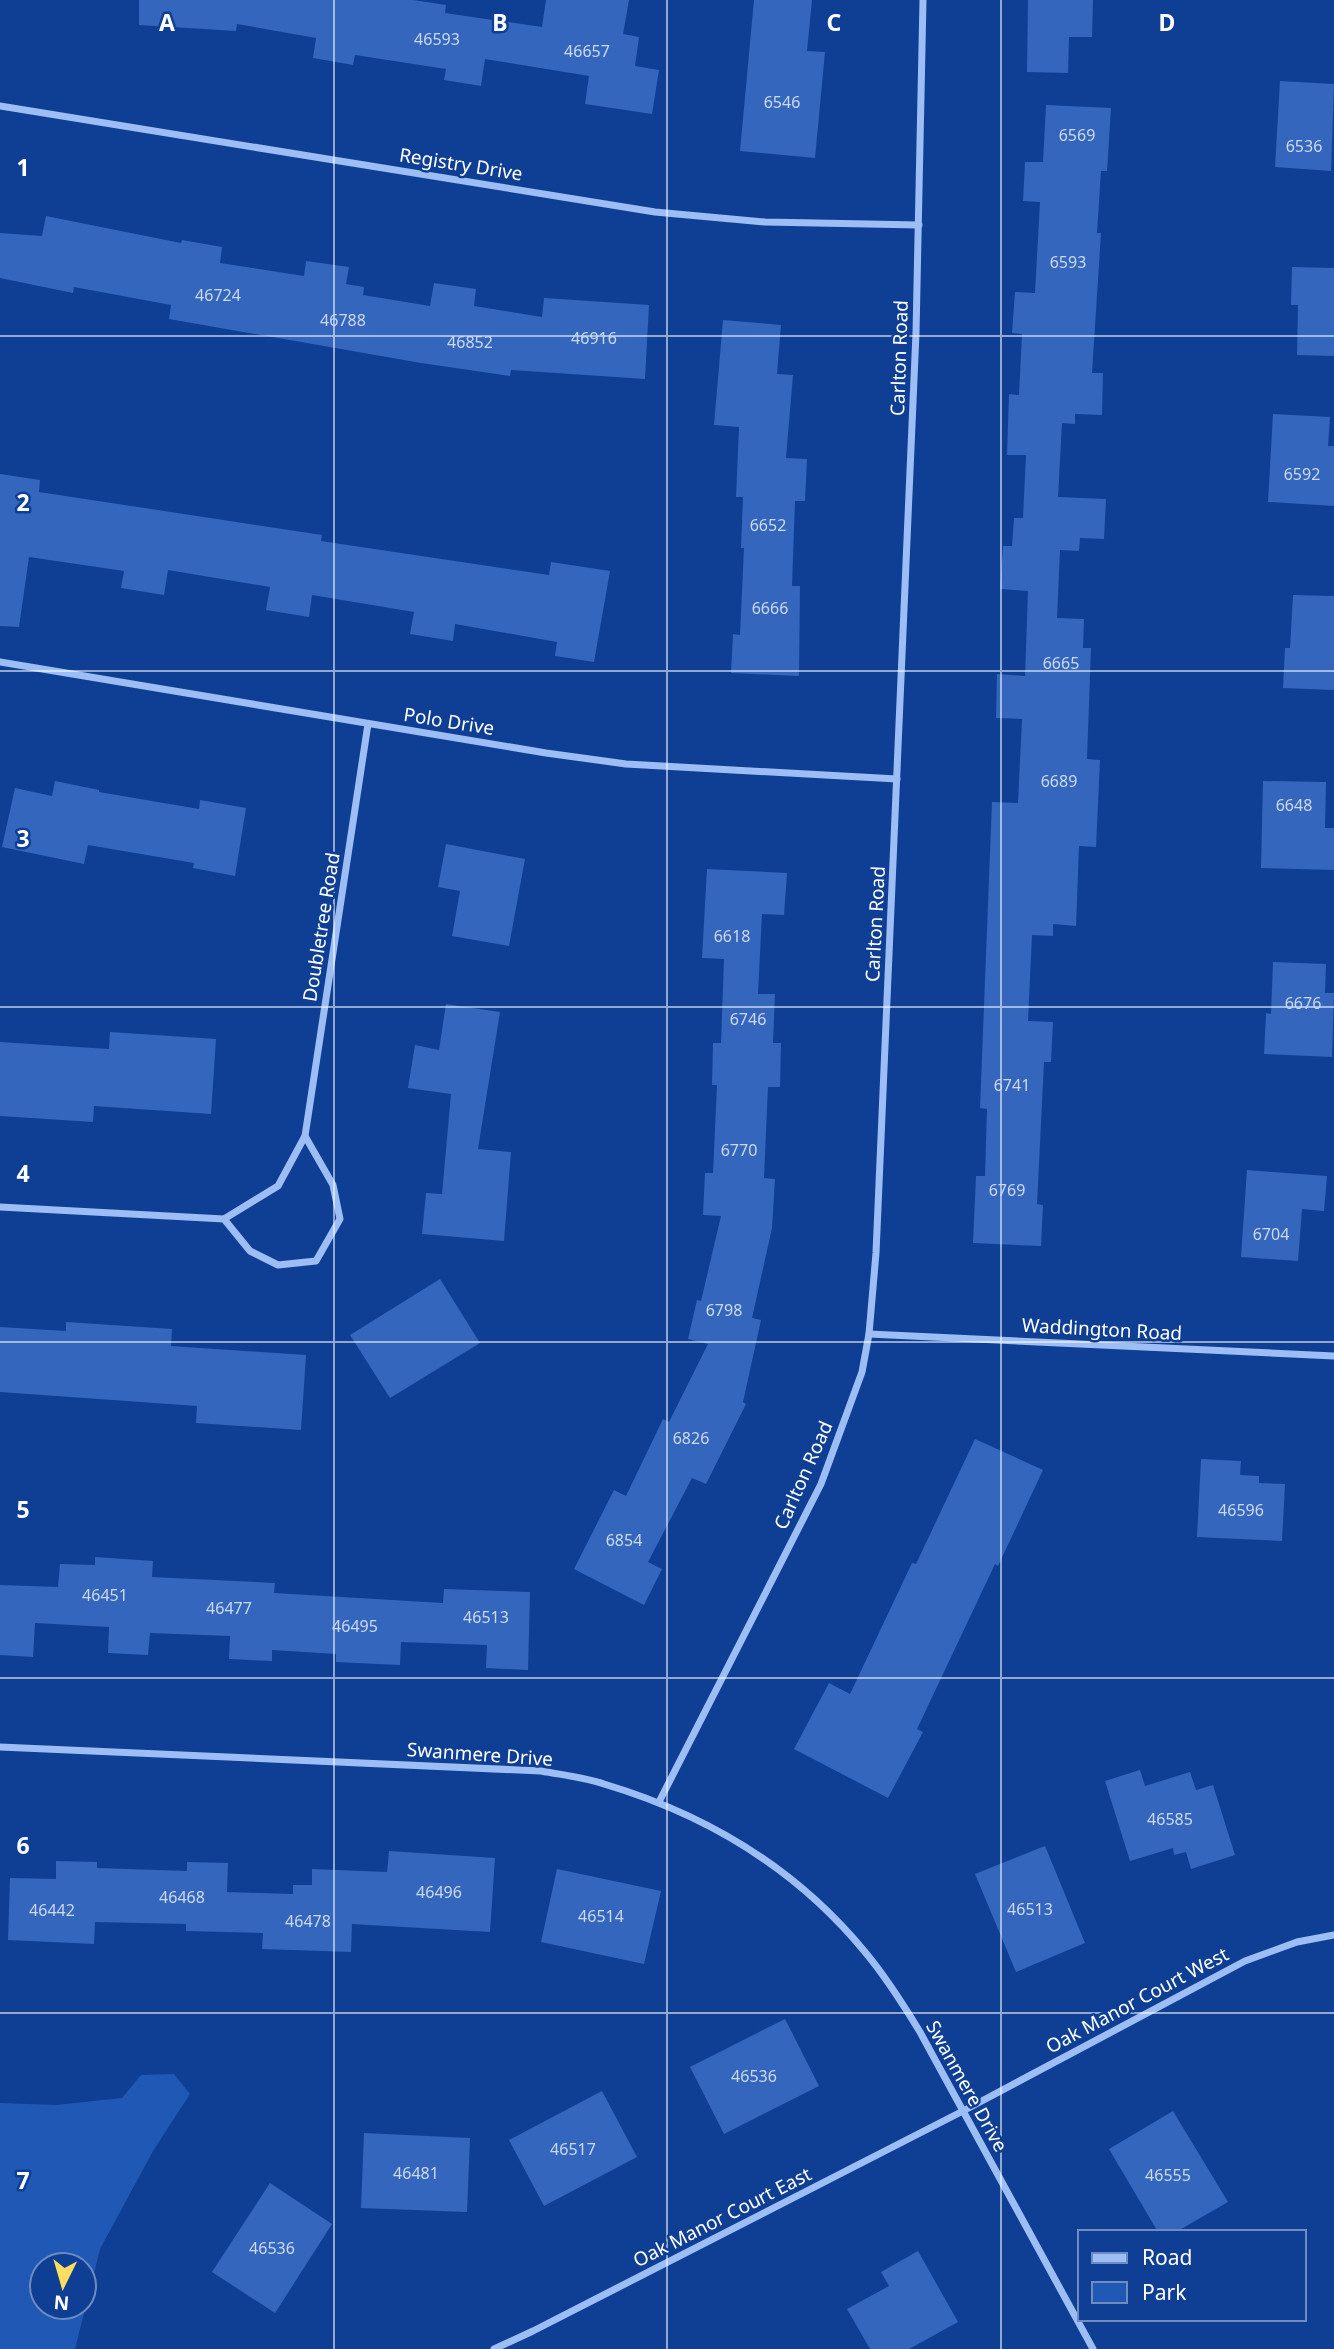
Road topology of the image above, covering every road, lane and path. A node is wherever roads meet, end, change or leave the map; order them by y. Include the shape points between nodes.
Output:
1 (923, 0) edge
2 (0, 106) edge
3 (919, 225) junction
4 (0, 662) edge
5 (368, 724) junction
6 (897, 779) junction
7 (305, 1136) junction
8 (0, 1207) edge
9 (224, 1219) junction
10 (869, 1334) junction
11 (1334, 1356) edge
12 (0, 1747) edge
13 (659, 1802) junction
14 (1334, 1935) edge
15 (963, 2111) junction
16 (494, 2349) edge
17 (1093, 2349) edge

1 - 3 street, Carlton Road
2 - 3 street, Registry Drive via 656,212 765,222
3 - 6 street, Carlton Road
4 - 5 street, Polo Drive
5 - 6 street, Polo Drive via 626,764
5 - 7 street, Doubletree Road
6 - 10 street, Carlton Road
7 - 9 street, Doubletree Road via 278,1185
7 - 9 street via 333,1185 340,1219 316,1261 278,1265 250,1251
8 - 9 street
10 - 11 street, Waddington Road
10 - 13 street, Carlton Road via 862,1372 821,1484
12 - 13 street, Swanmere Drive via 541,1771 602,1783
13 - 15 street, Swanmere Drive via 759,1853 832,1916 894,1990
14 - 15 street, Oak Manor Court West via 1297,1942 1245,1961
15 - 16 street, Oak Manor Court East
15 - 17 street, Swanmere Drive

